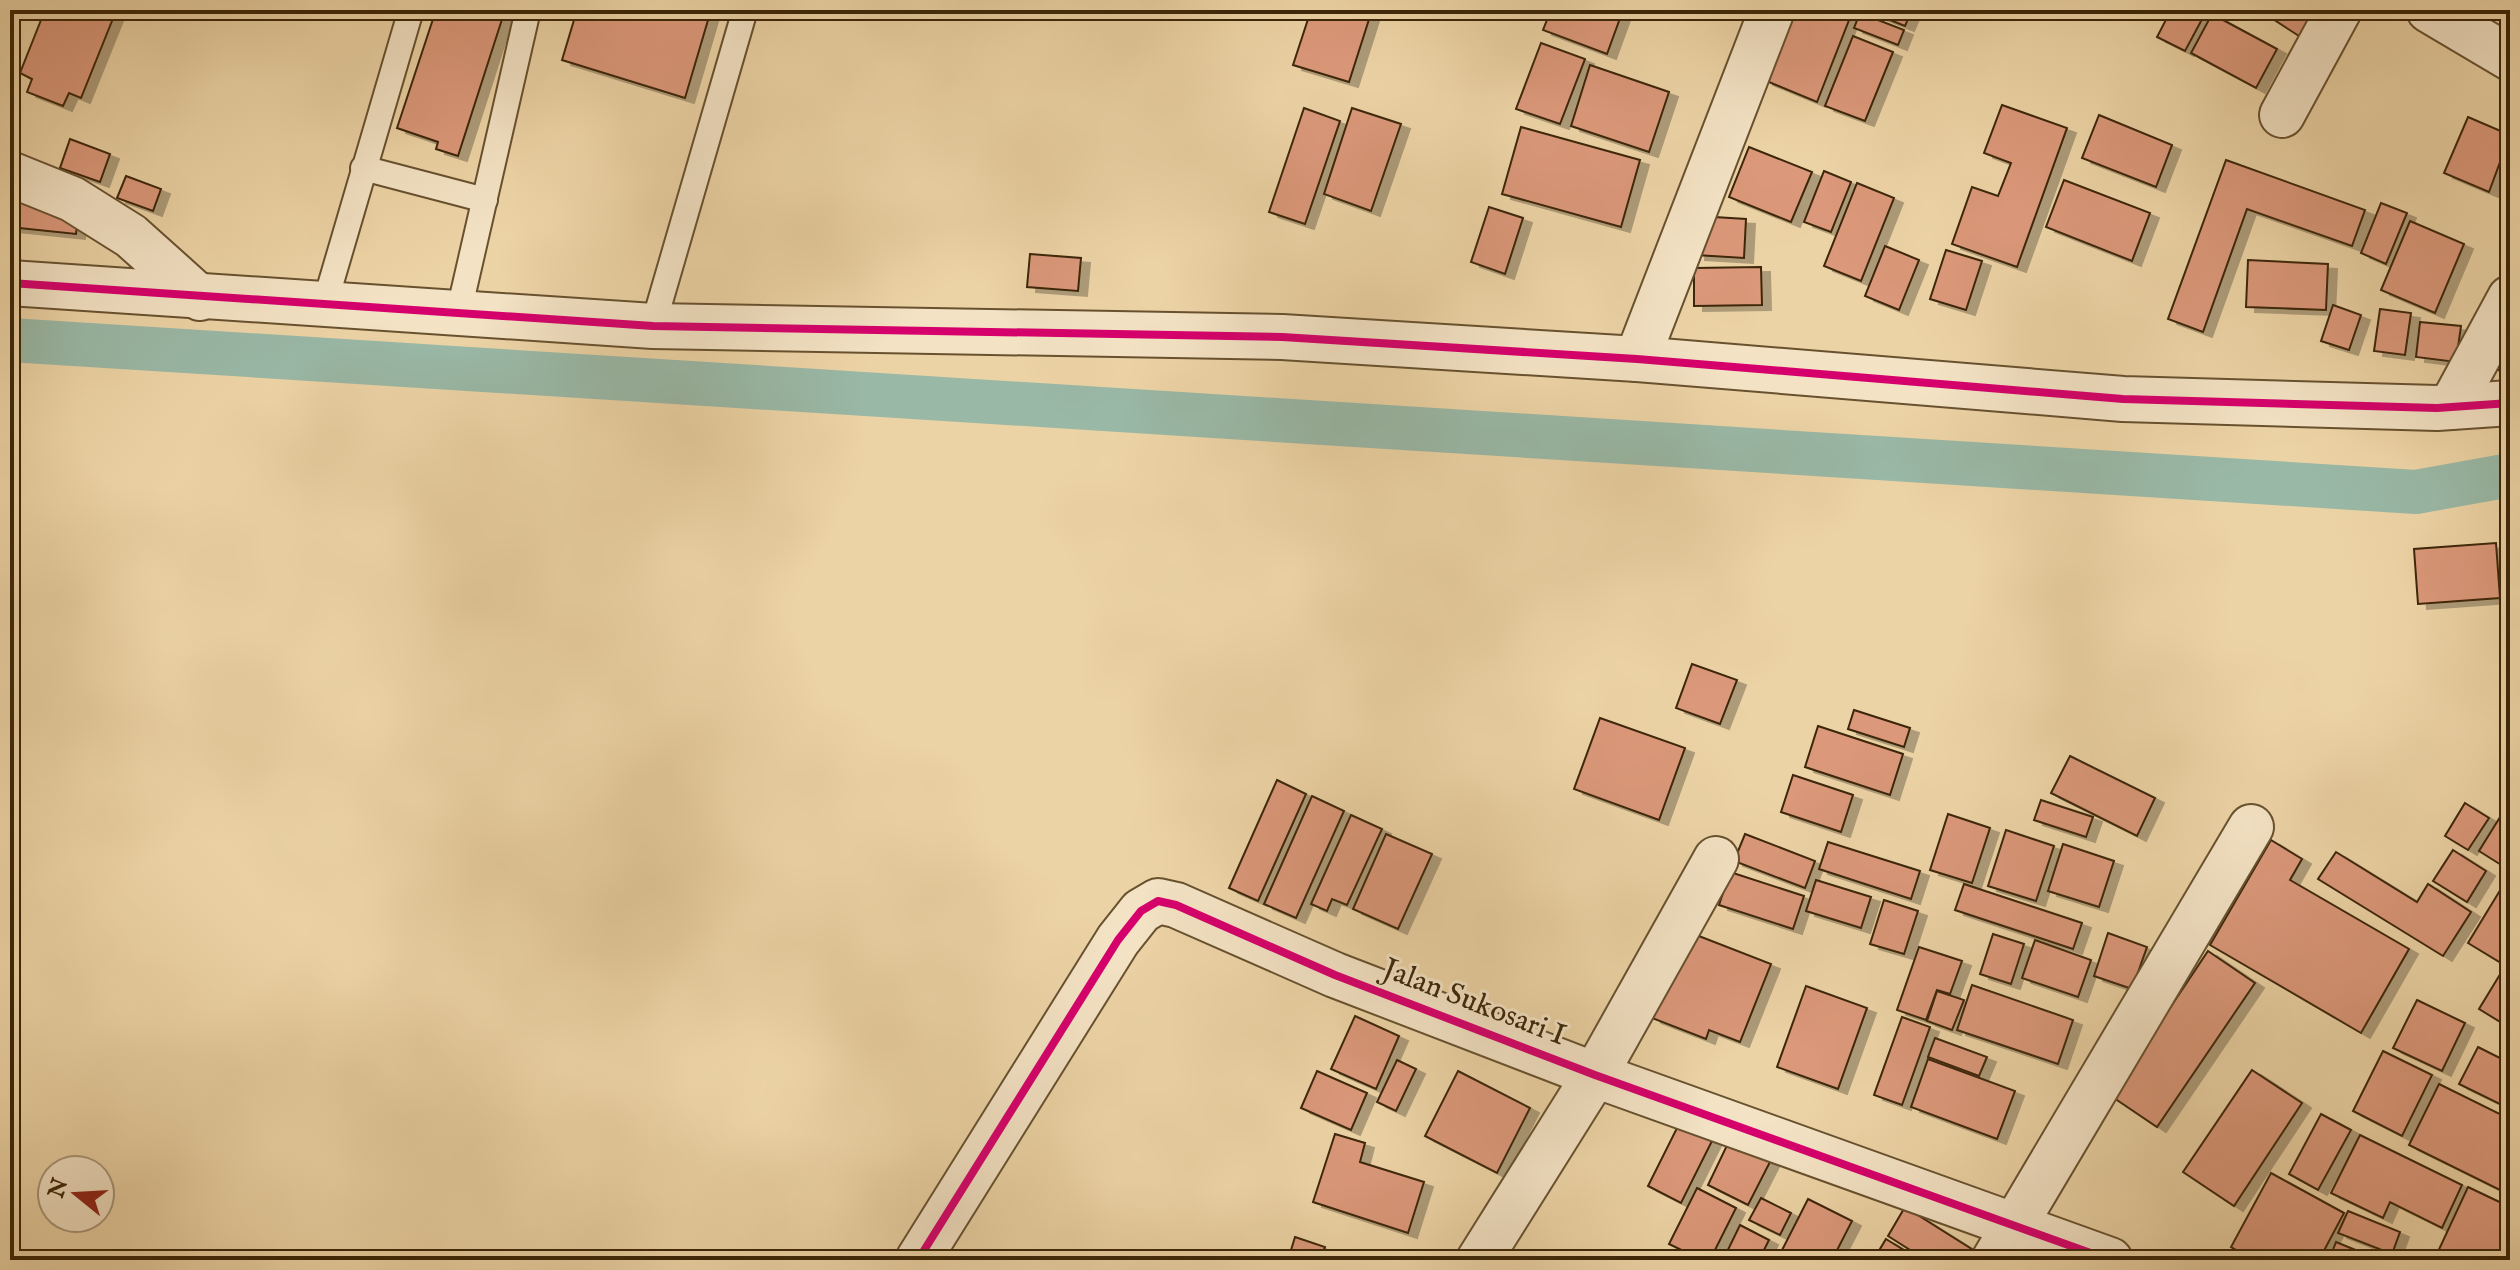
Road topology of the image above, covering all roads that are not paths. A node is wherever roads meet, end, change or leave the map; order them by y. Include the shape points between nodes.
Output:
1 (411, 10) edge
2 (528, 10) edge
3 (745, 10) edge
4 (1772, 10) edge
5 (2339, 10) edge
6 (2429, 10) edge
7 (2510, 58) edge
8 (2282, 115) dead end
9 (363, 168) junction
10 (10, 174) edge
11 (485, 200) junction
12 (10, 283) edge
13 (200, 298) junction
14 (2510, 298) edge
15 (325, 303) junction
16 (459, 311) junction
17 (653, 326) junction
18 (1637, 359) junction
19 (2510, 403) edge
20 (2451, 407) junction
21 (2251, 827) dead end
22 (1716, 859) dead end
23 (1595, 1075) junction
24 (2005, 1242) edge
25 (918, 1260) edge
26 (1479, 1260) edge
27 (2110, 1260) edge

1 - 9 lane
2 - 11 lane
3 - 17 lane
4 - 18 street
5 - 8 street
6 - 7 street
9 - 11 lane
9 - 15 lane
10 - 13 street via 72,199 131,236
11 - 16 lane
12 - 13 street
13 - 15 street
14 - 20 street
15 - 16 street
16 - 17 street
17 - 18 street via 1282,337
18 - 20 street via 2123,399
19 - 20 street
21 - 24 street
22 - 23 street
23 - 24 street, Jalan Sukosari I
23 - 25 street, Jalan Sukosari I via 1158,901 1141,911 1118,940
23 - 26 street
24 - 27 street, Jalan Sukosari I

